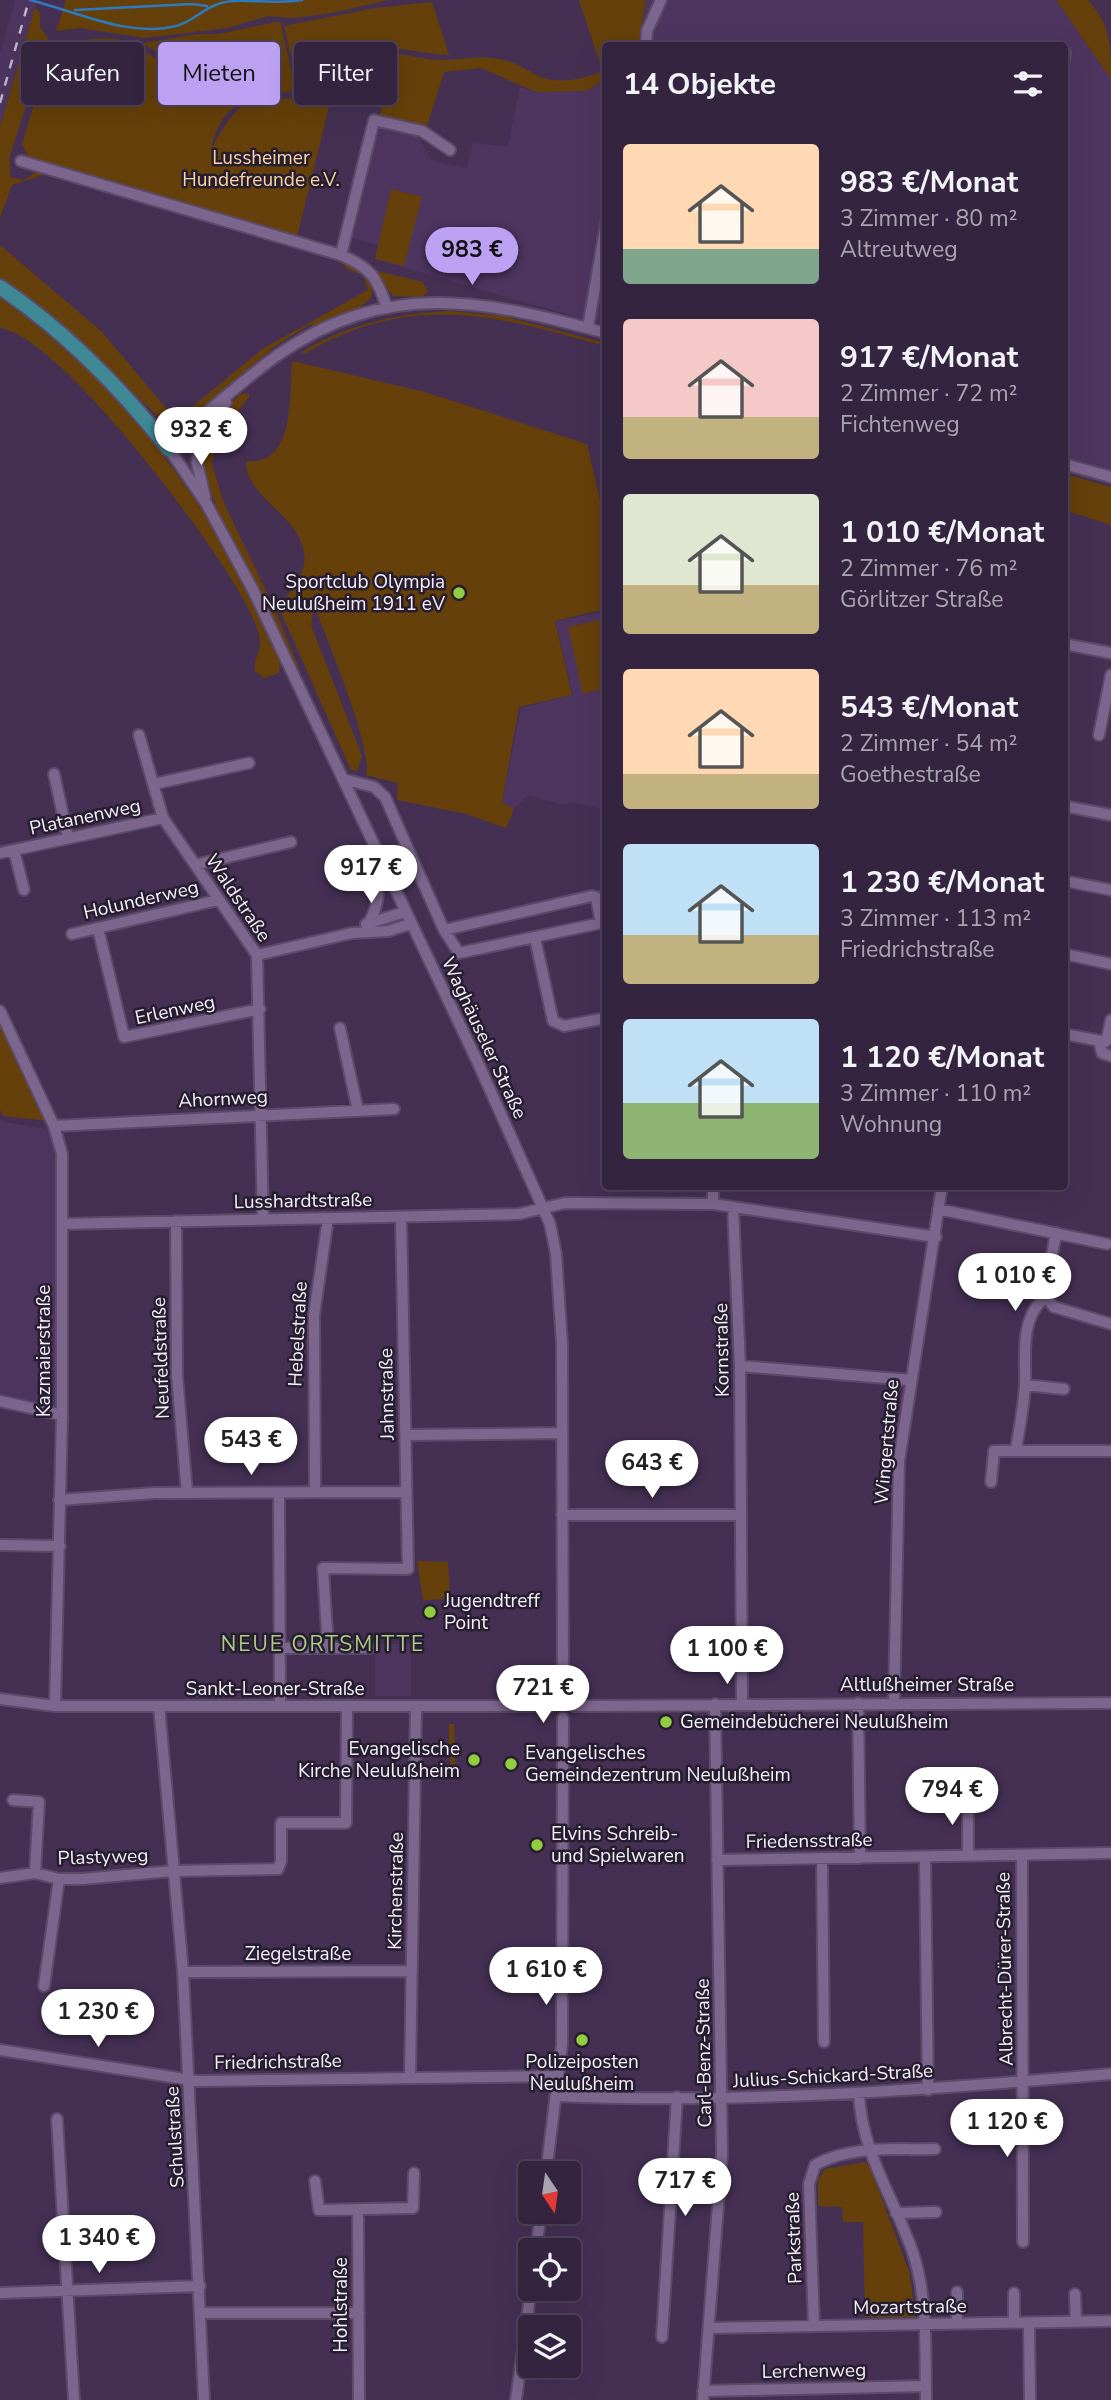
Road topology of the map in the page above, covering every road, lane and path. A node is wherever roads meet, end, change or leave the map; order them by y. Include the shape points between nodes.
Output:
1 (662, 0) edge
2 (646, 42) edge
3 (450, 150) dead end
4 (22, 161) dead end
5 (602, 246) edge
6 (341, 256) junction
7 (0, 287) edge
8 (387, 308) junction
9 (588, 328) junction
10 (602, 332) edge
11 (231, 394) junction
12 (200, 438) junction
13 (169, 449) junction
14 (1068, 465) edge
15 (1111, 477) edge
16 (206, 503) junction
17 (1068, 645) edge
18 (1111, 653) edge
19 (1111, 675) edge
20 (139, 734) dead end
21 (1099, 735) dead end
22 (249, 763) dead end
23 (54, 774) dead end
24 (343, 779) junction
25 (154, 784) junction
26 (1068, 807) edge
27 (1111, 815) edge
28 (163, 818) junction
29 (68, 838) junction
30 (291, 842) dead end
31 (373, 845) junction
32 (14, 850) junction
33 (0, 853) edge
34 (195, 865) junction
35 (1070, 882) dead end
36 (24, 890) dead end
37 (1111, 890) edge
38 (218, 900) junction
39 (405, 912) junction
40 (602, 918) edge
41 (369, 922) junction
42 (602, 922) edge
43 (410, 924) junction
44 (98, 928) junction
45 (444, 930) junction
46 (352, 933) junction
47 (72, 934) dead end
48 (534, 938) junction
49 (257, 955) junction
50 (1068, 955) edge
51 (1111, 964) edge
52 (260, 1009) junction
53 (0, 1011) edge
54 (602, 1018) edge
55 (1111, 1020) edge
56 (340, 1028) dead end
57 (1068, 1034) edge
58 (1106, 1039) edge
59 (1111, 1056) edge
60 (394, 1108) dead end
61 (358, 1111) junction
62 (261, 1114) junction
63 (54, 1126) junction
64 (713, 1190) edge
65 (941, 1190) edge
66 (713, 1204) junction
67 (733, 1206) junction
68 (544, 1208) junction
69 (937, 1209) junction
70 (401, 1217) junction
71 (328, 1219) junction
72 (263, 1220) junction
73 (176, 1221) junction
74 (62, 1224) junction
75 (1056, 1233) junction
76 (936, 1237) junction
77 (1107, 1244) dead end
78 (1044, 1300) junction
79 (1111, 1324) edge
80 (740, 1366) junction
81 (910, 1380) junction
82 (1025, 1385) junction
83 (1064, 1389) dead end
84 (0, 1401) edge
85 (62, 1415) junction
86 (562, 1433) junction
87 (405, 1435) junction
88 (1016, 1450) junction
89 (1111, 1451) edge
90 (991, 1482) dead end
91 (315, 1492) junction
92 (405, 1492) junction
93 (187, 1493) junction
94 (279, 1493) junction
95 (59, 1500) junction
96 (562, 1515) junction
97 (741, 1515) junction
98 (0, 1545) edge
99 (60, 1546) junction
100 (280, 1648) junction
101 (328, 1648) junction
102 (370, 1648) dead end
103 (563, 1695) junction
104 (0, 1699) edge
105 (742, 1703) junction
106 (858, 1703) junction
107 (894, 1703) junction
108 (715, 1704) junction
109 (1111, 1704) edge
110 (55, 1706) junction
111 (159, 1706) junction
112 (280, 1706) junction
113 (347, 1706) junction
114 (416, 1706) junction
115 (551, 1706) junction
116 (575, 1706) junction
117 (563, 1718) junction
118 (968, 1798) dead end
119 (13, 1800) dead end
120 (1111, 1853) edge
121 (968, 1856) junction
122 (1022, 1856) junction
123 (925, 1857) junction
124 (822, 1858) junction
125 (860, 1858) junction
126 (717, 1860) junction
127 (172, 1871) junction
128 (35, 1873) junction
129 (0, 1878) edge
130 (59, 1879) junction
131 (412, 1971) junction
132 (184, 1972) junction
133 (44, 1986) dead end
134 (824, 2042) dead end
135 (0, 2050) edge
136 (1111, 2074) edge
137 (559, 2076) junction
138 (410, 2077) junction
139 (190, 2079) junction
140 (1024, 2081) junction
141 (928, 2090) junction
142 (859, 2093) junction
143 (557, 2096) junction
144 (677, 2097) junction
145 (723, 2098) junction
146 (57, 2119) dead end
147 (934, 2149) dead end
148 (869, 2150) junction
149 (548, 2161) edge
150 (414, 2173) dead end
151 (315, 2181) dead end
152 (358, 2211) junction
153 (936, 2212) dead end
154 (896, 2213) junction
155 (1023, 2242) dead end
156 (200, 2287) junction
157 (67, 2292) junction
158 (957, 2292) dead end
159 (0, 2293) edge
160 (1014, 2293) dead end
161 (1075, 2294) dead end
162 (529, 2301) edge
163 (201, 2313) junction
164 (359, 2313) junction
165 (1111, 2321) edge
166 (1076, 2322) junction
167 (1014, 2323) junction
168 (1029, 2323) junction
169 (957, 2324) junction
170 (924, 2325) junction
171 (814, 2326) junction
172 (709, 2328) junction
173 (662, 2337) dead end
174 (925, 2386) junction
175 (703, 2395) edge
176 (74, 2400) edge
177 (204, 2400) edge
178 (359, 2400) edge
179 (516, 2400) edge
180 (926, 2400) edge
181 (1030, 2400) edge

1 - 2 street
3 - 6 street via 422,131 374,120
4 - 6 street
5 - 9 street
6 - 8 street via 368,268
7 - 13 main road via 103,373
8 - 9 street via 476,303
8 - 11 street via 306,338
9 - 10 street
11 - 12 street
11 - 13 street
12 - 13 street
12 - 16 street via 197,463
13 - 16 street, Waghäuseler Straße
14 - 15 street
16 - 24 street, Waghäuseler Straße
17 - 18 street
19 - 21 street
20 - 25 street, Waldstraße
22 - 25 street
23 - 29 street
24 - 31 street, Waghäuseler Straße
24 - 45 street via 374,787 385,797
25 - 28 street, Waldstraße
26 - 27 street
28 - 29 street, Platanenweg
28 - 34 street, Waldstraße
29 - 32 street, Platanenweg
30 - 34 street
31 - 39 street, Waghäuseler Straße
31 - 41 street via 379,894
32 - 33 street, Platanenweg
32 - 36 street, Platanenweg
34 - 38 street, Waldstraße
35 - 37 street
38 - 44 street, Holunderweg
38 - 49 street, Waldstraße
39 - 41 street
39 - 43 street, Waghäuseler Straße
40 - 45 street via 592,896
41 - 46 street
42 - 48 street
43 - 46 street via 388,931
43 - 68 street, Waghäuseler Straße
44 - 47 street, Holunderweg
44 - 52 street, Erlenweg via 124,1037
45 - 48 street via 459,953
46 - 49 street
48 - 54 street via 553,1021 564,1026
49 - 52 street, Waldstraße
50 - 51 street
52 - 62 street, Waldstraße
53 - 63 street, Kazmaierstraße
55 - 58 street
56 - 61 street
57 - 58 street
58 - 59 street via 1102,1054
60 - 61 street, Ahornweg
61 - 62 street, Ahornweg
62 - 63 street, Ahornweg
62 - 72 street, Waldstraße
63 - 74 street, Kazmaierstraße via 62,1154
64 - 66 street
65 - 69 street, Wingertstraße
66 - 67 street, Lusshardtstraße
66 - 68 street, Lusshardtstraße via 565,1203
67 - 76 street, Lusshardtstraße
67 - 80 street, Kornstraße
68 - 70 street, Lusshardtstraße via 519,1214
68 - 86 street, Waghäuseler Straße via 558,1275
69 - 75 street
69 - 76 street, Wingertstraße
70 - 71 street, Lusshardtstraße
70 - 87 street, Jahnstraße
71 - 72 street, Lusshardtstraße
71 - 91 street, Hebelstraße via 317,1279 312,1350
72 - 73 street, Lusshardtstraße
73 - 74 street, Lusshardtstraße
73 - 93 street, Neufeldstraße via 177,1376
74 - 85 street, Kazmaierstraße
75 - 77 street
75 - 78 street via 1046,1288 1051,1293
76 - 81 street, Wingertstraße
78 - 79 street
78 - 82 street via 1033,1309 1024,1345
80 - 81 street
80 - 97 street, Kornstraße
81 - 107 street, Wingertstraße via 899,1461
82 - 83 street
82 - 88 street
84 - 85 street
85 - 95 street, Kazmaierstraße
86 - 87 street
86 - 96 street, Waghäuseler Straße
87 - 92 street, Jahnstraße
88 - 89 street
88 - 90 street via 994,1451
91 - 92 street
91 - 94 street
92 - 101 street, Jahnstraße via 408,1569 323,1567
93 - 94 street
93 - 95 street
94 - 100 street
95 - 99 street, Kazmaierstraße
96 - 97 street
96 - 103 street, Waghäuseler Straße
97 - 105 street, Kornstraße
98 - 99 street
99 - 110 street, Kazmaierstraße
100 - 101 street
100 - 112 street
101 - 102 street
103 - 115 street via 553,1699
103 - 116 street
104 - 110 street, Sankt-Leoner-Straße
105 - 106 street, Altlußheimer Straße
105 - 108 street, Altlußheimer Straße
106 - 107 street, Altlußheimer Straße
106 - 125 street
107 - 109 street, Altlußheimer Straße
108 - 116 street, Altlußheimer Straße
108 - 126 street, Carl-Benz-Straße
110 - 111 street, Sankt-Leoner-Straße
111 - 112 street, Sankt-Leoner-Straße
111 - 127 street, Schulstraße
112 - 113 street, Sankt-Leoner-Straße
113 - 114 street, Sankt-Leoner-Straße
113 - 127 street, Plastyweg via 346,1823 281,1823 278,1869
114 - 115 street, Sankt-Leoner-Straße
114 - 131 street, Kirchenstraße
115 - 117 street via 556,1716
116 - 117 street
117 - 137 street
118 - 121 street
119 - 128 street, Plastyweg via 39,1802
120 - 122 street, Friedensstraße
121 - 122 street, Friedensstraße
121 - 123 street, Friedensstraße
122 - 140 street, Albrecht-Dürer-Straße
123 - 125 street, Friedensstraße
123 - 141 street
124 - 125 street, Friedensstraße
124 - 126 street, Friedensstraße
124 - 134 street
126 - 145 street, Carl-Benz-Straße
127 - 130 street, Plastyweg
127 - 132 street, Schulstraße
128 - 129 street, Plastyweg
128 - 130 street, Plastyweg
130 - 133 street
131 - 132 street, Ziegelstraße
131 - 138 street, Kirchenstraße
132 - 139 street, Schulstraße
135 - 139 street, Friedrichstraße
136 - 140 street, Julius-Schickard-Straße
137 - 138 street, Friedrichstraße
137 - 143 street
138 - 139 street, Friedrichstraße
139 - 156 street, Schulstraße
140 - 141 street, Julius-Schickard-Straße
140 - 155 street, Albrecht-Dürer-Straße
141 - 142 street, Julius-Schickard-Straße
142 - 145 street, Julius-Schickard-Straße
142 - 148 street
143 - 144 street, Julius-Schickard-Straße
143 - 149 street
144 - 145 street, Julius-Schickard-Straße
144 - 173 street
145 - 172 street, Carl-Benz-Straße
146 - 157 street
147 - 148 street
148 - 154 street
148 - 171 street, Parkstraße via 832,2157 812,2171
150 - 152 street via 413,2208
151 - 152 street via 319,2210
152 - 164 street, Hohlstraße
153 - 154 street
154 - 170 street via 917,2269
156 - 157 street
156 - 163 street, Schulstraße
157 - 159 street
157 - 176 street
158 - 169 street
160 - 167 street
161 - 166 street
162 - 179 street
163 - 164 street
163 - 177 street, Schulstraße
164 - 178 street, Hohlstraße
165 - 166 street, Mozartstraße
166 - 168 street, Mozartstraße
167 - 168 street, Mozartstraße
167 - 169 street, Mozartstraße
168 - 181 street
169 - 170 street, Mozartstraße
170 - 171 street, Mozartstraße
170 - 174 street
171 - 172 street, Mozartstraße
172 - 175 street, Carl-Benz-Straße
174 - 175 street, Lerchenweg
174 - 180 street

